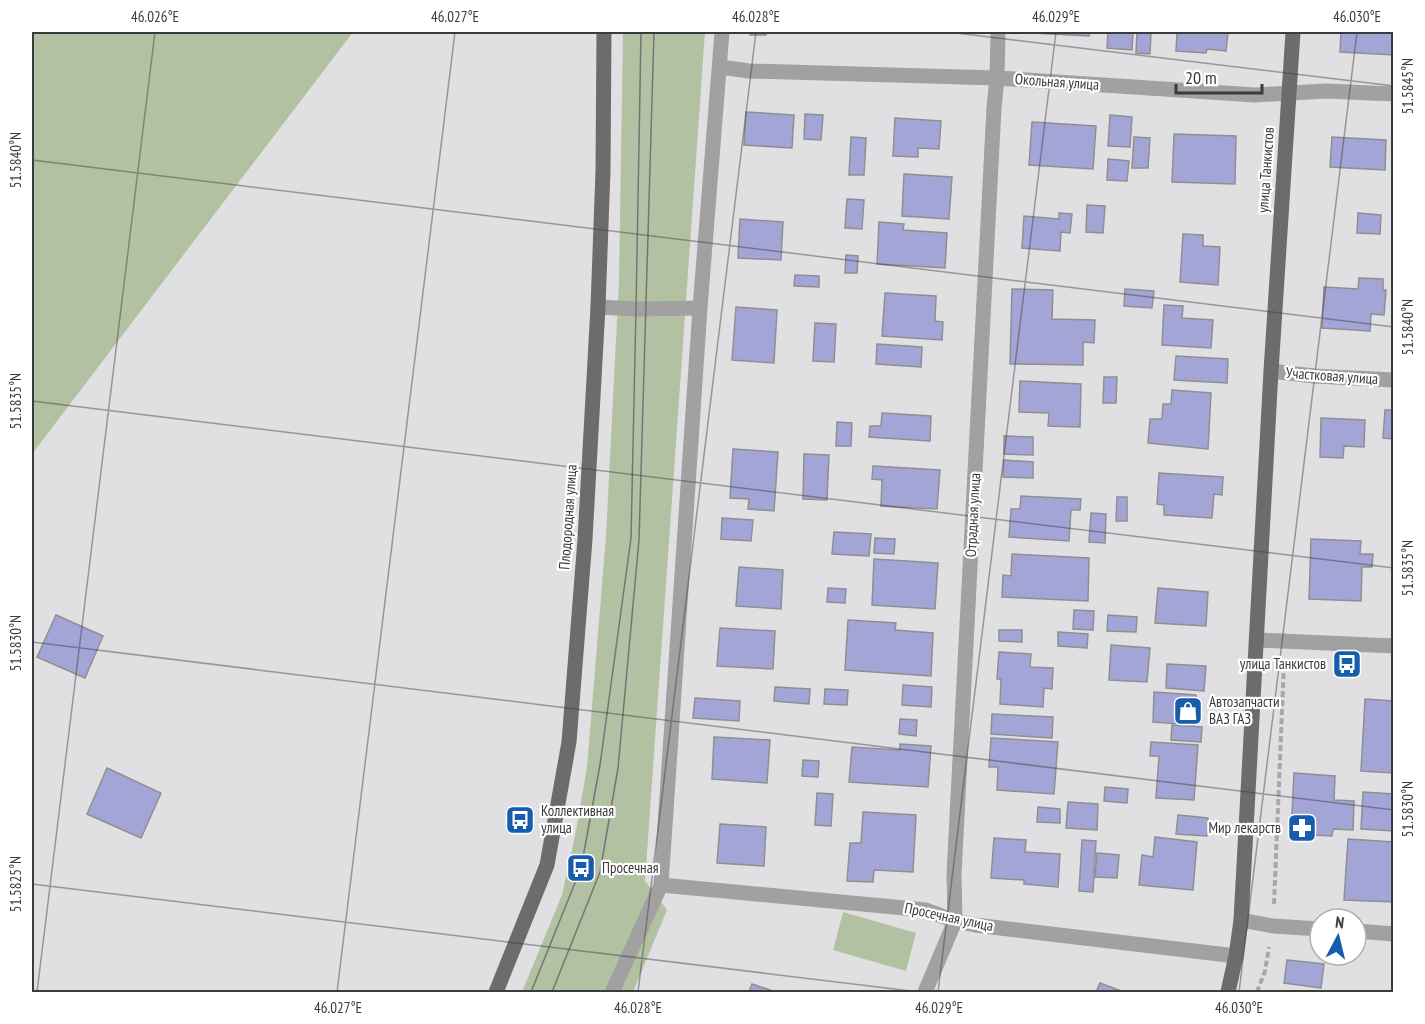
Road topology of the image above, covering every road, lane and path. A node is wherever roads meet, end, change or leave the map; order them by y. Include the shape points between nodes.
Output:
1 (604, 32) edge
2 (722, 32) edge
3 (998, 32) edge
4 (1293, 32) edge
5 (720, 67) junction
6 (997, 78) junction
7 (1288, 93) junction
8 (1394, 94) edge
9 (598, 307) junction
10 (700, 308) junction
11 (1271, 371) junction
12 (1394, 380) edge
13 (1257, 639) junction
14 (1285, 641) junction
15 (1394, 646) edge
16 (661, 885) junction
17 (1241, 920) junction
18 (955, 921) junction
19 (1273, 926) junction
20 (1308, 928) edge
21 (1368, 932) edge
22 (1394, 934) edge
23 (1236, 956) junction
24 (496, 993) edge
25 (612, 993) edge
26 (925, 993) edge
27 (1228, 993) edge
28 (1257, 993) edge

1 - 9 main road, Плодородная улица
2 - 5 street
3 - 6 street, Отрадная улица
4 - 7 main road, улица Танкистов
5 - 6 street, Окольная улица
5 - 10 street
6 - 7 street, Окольная улица via 1255,95
6 - 18 street, Отрадная улица via 954,874
7 - 8 street, Окольная улица
7 - 11 main road, улица Танкистов
9 - 10 street
9 - 24 main road, Плодородная улица via 569,742 547,865
10 - 16 street
11 - 12 street, Участковая улица
11 - 13 main road, улица Танкистов
13 - 14 street
13 - 17 main road, улица Танкистов
14 - 15 street
14 - 19 path
16 - 18 street, Просечная улица via 926,909
16 - 25 street
17 - 19 street
17 - 23 main road, улица Танкистов
18 - 23 street, Просечная улица
18 - 26 street, Отрадная улица
19 - 20 street
19 - 28 path
21 - 22 street
23 - 27 main road, улица Танкистов

